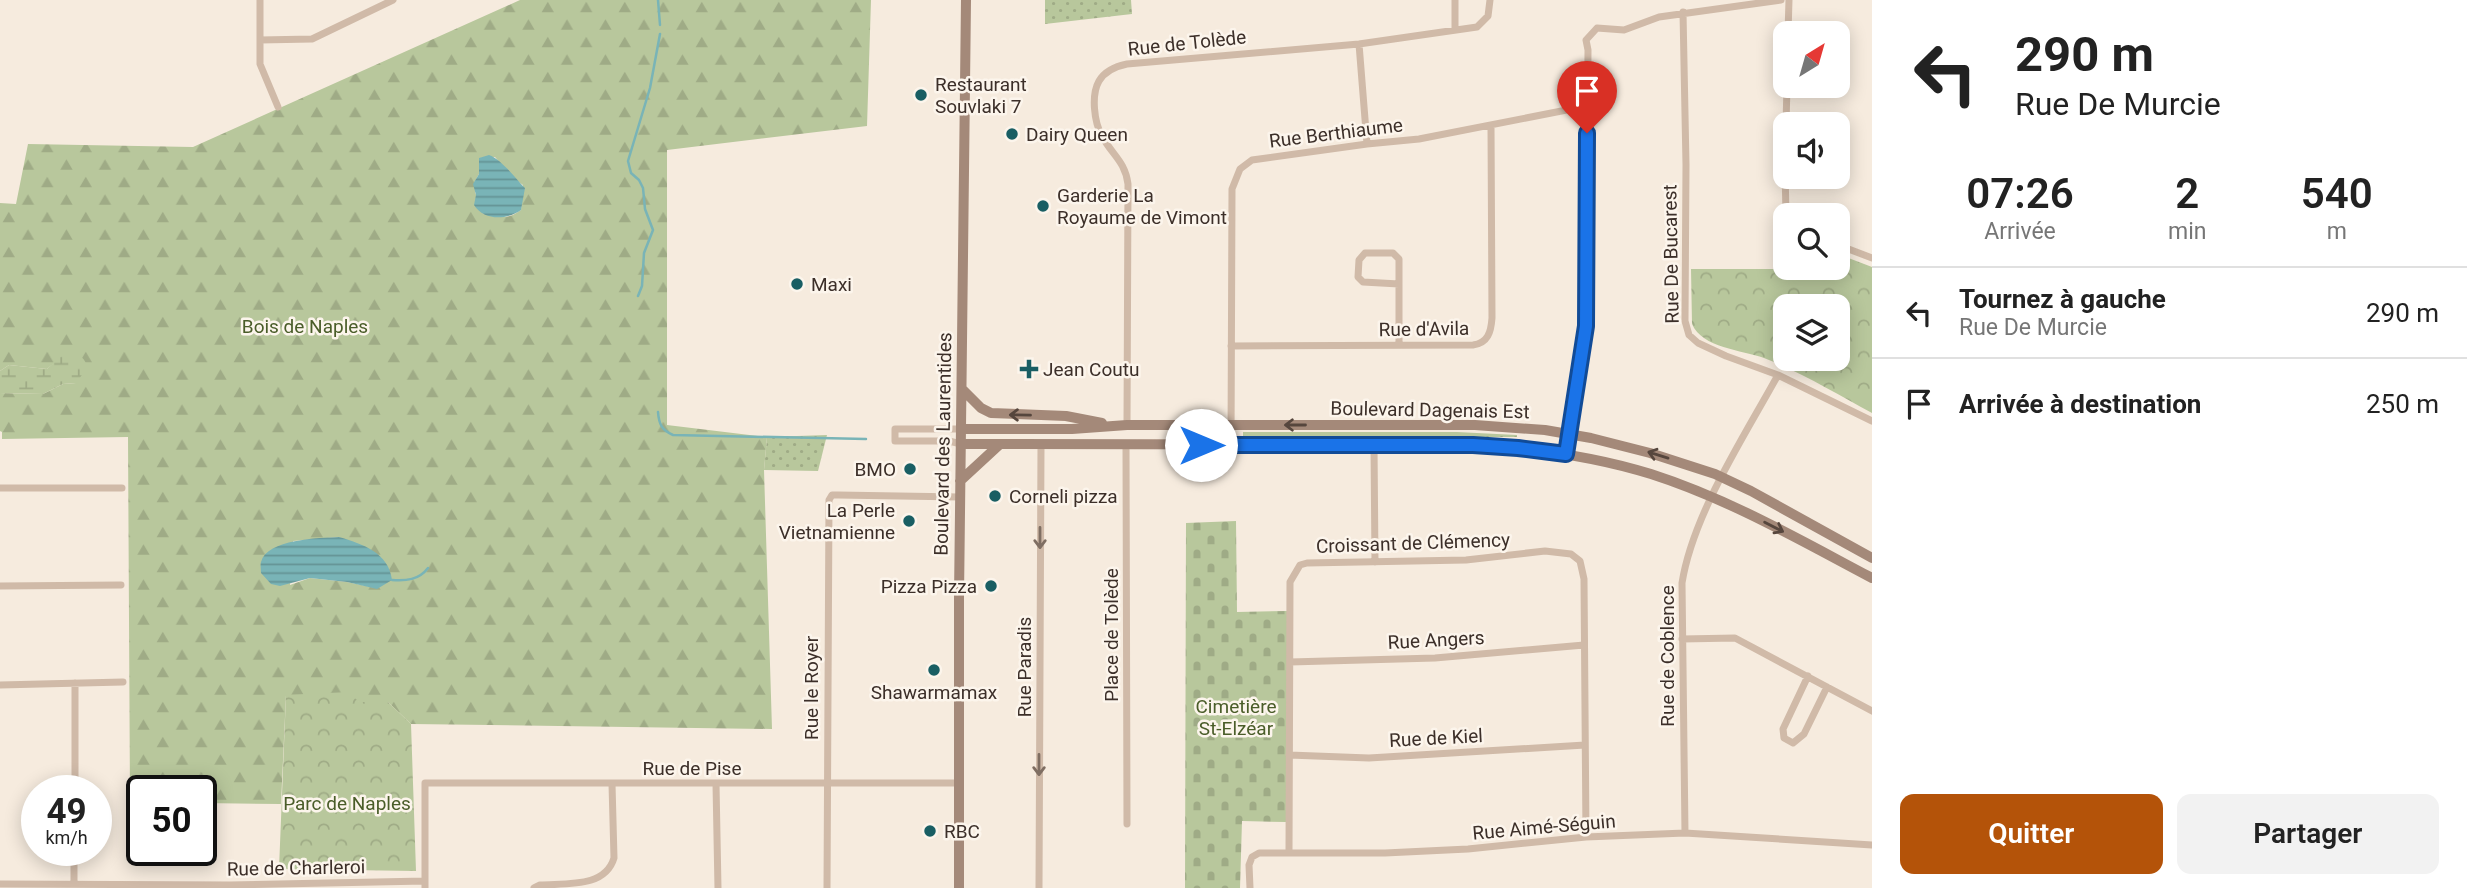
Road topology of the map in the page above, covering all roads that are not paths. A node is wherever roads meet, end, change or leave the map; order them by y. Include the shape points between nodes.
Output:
1 (260, 0) edge
2 (393, 0) edge
3 (966, 0) edge
4 (1455, 0) edge
5 (1490, 0) edge
6 (1781, 0) edge
7 (1789, 0) edge
8 (376, 4) edge
9 (1683, 12) junction
10 (1788, 21) edge
11 (1454, 30) junction
12 (260, 40) junction
13 (1359, 44) junction
14 (1587, 106) junction
15 (278, 107) dead end
16 (1492, 126) junction
17 (1367, 144) junction
18 (1850, 250) edge
19 (1872, 258) edge
20 (1399, 284) junction
21 (1399, 345) junction
22 (1231, 346) junction
23 (1778, 375) junction
24 (961, 389) junction
25 (1872, 421) edge
26 (1121, 425) junction
27 (1231, 425) junction
28 (961, 429) junction
29 (1569, 434) junction
30 (961, 444) junction
31 (999, 445) junction
32 (1041, 445) junction
33 (1126, 445) junction
34 (1231, 445) junction
35 (1374, 445) junction
36 (1566, 454) junction
37 (1723, 478) junction
38 (960, 481) junction
39 (0, 488) edge
40 (122, 488) dead end
41 (960, 497) junction
42 (1712, 498) junction
43 (1872, 558) edge
44 (1375, 562) junction
45 (1872, 578) edge
46 (121, 585) dead end
47 (0, 586) edge
48 (1682, 639) junction
49 (1584, 645) junction
50 (1290, 662) junction
51 (1808, 676) junction
52 (123, 682) dead end
53 (75, 683) junction
54 (0, 685) edge
55 (1827, 687) junction
56 (1872, 711) edge
57 (1585, 745) junction
58 (1289, 755) junction
59 (75, 775) edge
60 (827, 783) junction
61 (959, 783) junction
62 (612, 784) junction
63 (716, 784) junction
64 (1127, 824) dead end
65 (1685, 833) junction
66 (1586, 837) junction
67 (1872, 845) edge
68 (1289, 853) junction
69 (74, 866) edge
70 (0, 884) edge
71 (74, 884) junction
72 (425, 885) edge
73 (132, 886) edge
74 (230, 886) edge
75 (534, 888) edge
76 (718, 888) edge
77 (827, 888) edge
78 (959, 888) edge
79 (1039, 888) edge
80 (1250, 888) edge

1 - 12 street
2 - 8 street
3 - 24 main road, Boulevard des Laurentides
4 - 11 street
5 - 11 street, Rue de Tolède via 1488,16 1477,26
6 - 9 street
7 - 10 street
8 - 12 street via 312,39
9 - 14 street via 1624,30 1603,27 1592,31 1586,40
9 - 23 street, Rue De Bucarest via 1685,321 1689,335 1698,343
11 - 13 street, Rue de Tolède
12 - 15 street via 262,73
13 - 17 street
13 - 26 street, Rue de Tolède via 1127,64 1110,70 1099,82 1098,128 1126,170 1128,184
14 - 16 street, Rue Berthiaume
14 - 29 street via 1586,326
16 - 17 street, Rue Berthiaume
16 - 21 street, Rue d'Avila via 1489,335 1473,345
17 - 22 street, Rue Berthiaume via 1252,160 1240,169 1232,189
18 - 19 street
20 - 20 street via 1399,259 1393,253 1365,253 1359,260 1358,277 1363,282
20 - 21 street
21 - 22 street, Rue d'Avila
22 - 27 street, Rue Berthiaume
23 - 25 street, Rue De Bucarest
23 - 37 street, Rue de Coblence
26 -> 24 main road via 1066,416 995,414
24 - 28 main road, Boulevard des Laurentides
26 - 27 main road, Boulevard Dagenais Est
26 - 28 main road, Boulevard Dagenais Est
29 -> 27 main road, Boulevard Dagenais Est via 1475,425
27 - 34 street, Rue Berthiaume
28 - 30 main road, Boulevard des Laurentides
28 - 30 street via 895,429 895,441
29 - 36 street
37 -> 29 main road, Boulevard Dagenais Est via 1650,453
30 - 31 main road, Boulevard Dagenais Est
30 - 38 main road, Boulevard des Laurentides
31 - 32 main road, Boulevard Dagenais Est
31 - 38 main road
32 - 33 main road, Boulevard Dagenais Est
32 -> 79 street, Rue Paradis
33 - 34 main road, Boulevard Dagenais Est
33 - 64 street, Place de Tolède
34 - 35 main road, Boulevard Dagenais Est
35 - 36 main road, Boulevard Dagenais Est via 1491,446
35 - 44 street
36 - 42 main road, Boulevard Dagenais Est via 1638,470
37 - 42 street, Rue de Coblence
37 - 43 main road, Boulevard Dagenais Est
38 - 41 main road, Boulevard des Laurentides
39 - 40 street
41 - 60 street, Rue le Royer via 830,497
41 - 61 main road, Boulevard des Laurentides
42 -> 45 main road, Boulevard Dagenais Est
42 - 48 street, Rue de Coblence via 1685,561
44 - 49 street, Croissant de Clémency via 1466,560 1545,551 1571,554 1580,561 1584,579
44 - 50 street, Croissant de Clémency via 1300,565 1290,582
46 - 47 street
48 - 51 street via 1735,638
48 - 65 street, Rue de Coblence
49 - 50 street, Rue Angers via 1435,658
49 - 57 street, Croissant de Clémency
50 - 58 street, Croissant de Clémency
51 - 55 street
51 - 55 street via 1783,729 1784,738 1793,743 1804,734
52 - 53 street
53 - 54 street
53 - 59 street
55 - 56 street
57 - 58 street, Rue de Kiel via 1369,758
57 - 66 street, Croissant de Clémency
58 - 68 street, Croissant de Clémency
60 - 61 street, Rue de Pise
60 - 63 street, Rue de Pise
60 - 77 street, Rue le Royer
61 - 78 main road, Boulevard des Laurentides
62 - 63 street, Rue de Pise
62 - 72 street, Rue de Pise via 425,783
62 - 75 street via 611,869 600,879
63 - 76 street
65 - 66 street, Rue Aimé-Séguin
65 - 67 street, Rue Aimé-Séguin
66 - 68 street, Rue Aimé-Séguin via 1468,849
68 - 80 street, Rue Aimé-Séguin via 1252,857
69 - 71 street
70 - 71 street, Rue de Charleroi
71 - 73 street, Rue de Charleroi
72 - 74 street, Rue de Charleroi
73 - 74 street, Rue de Charleroi

